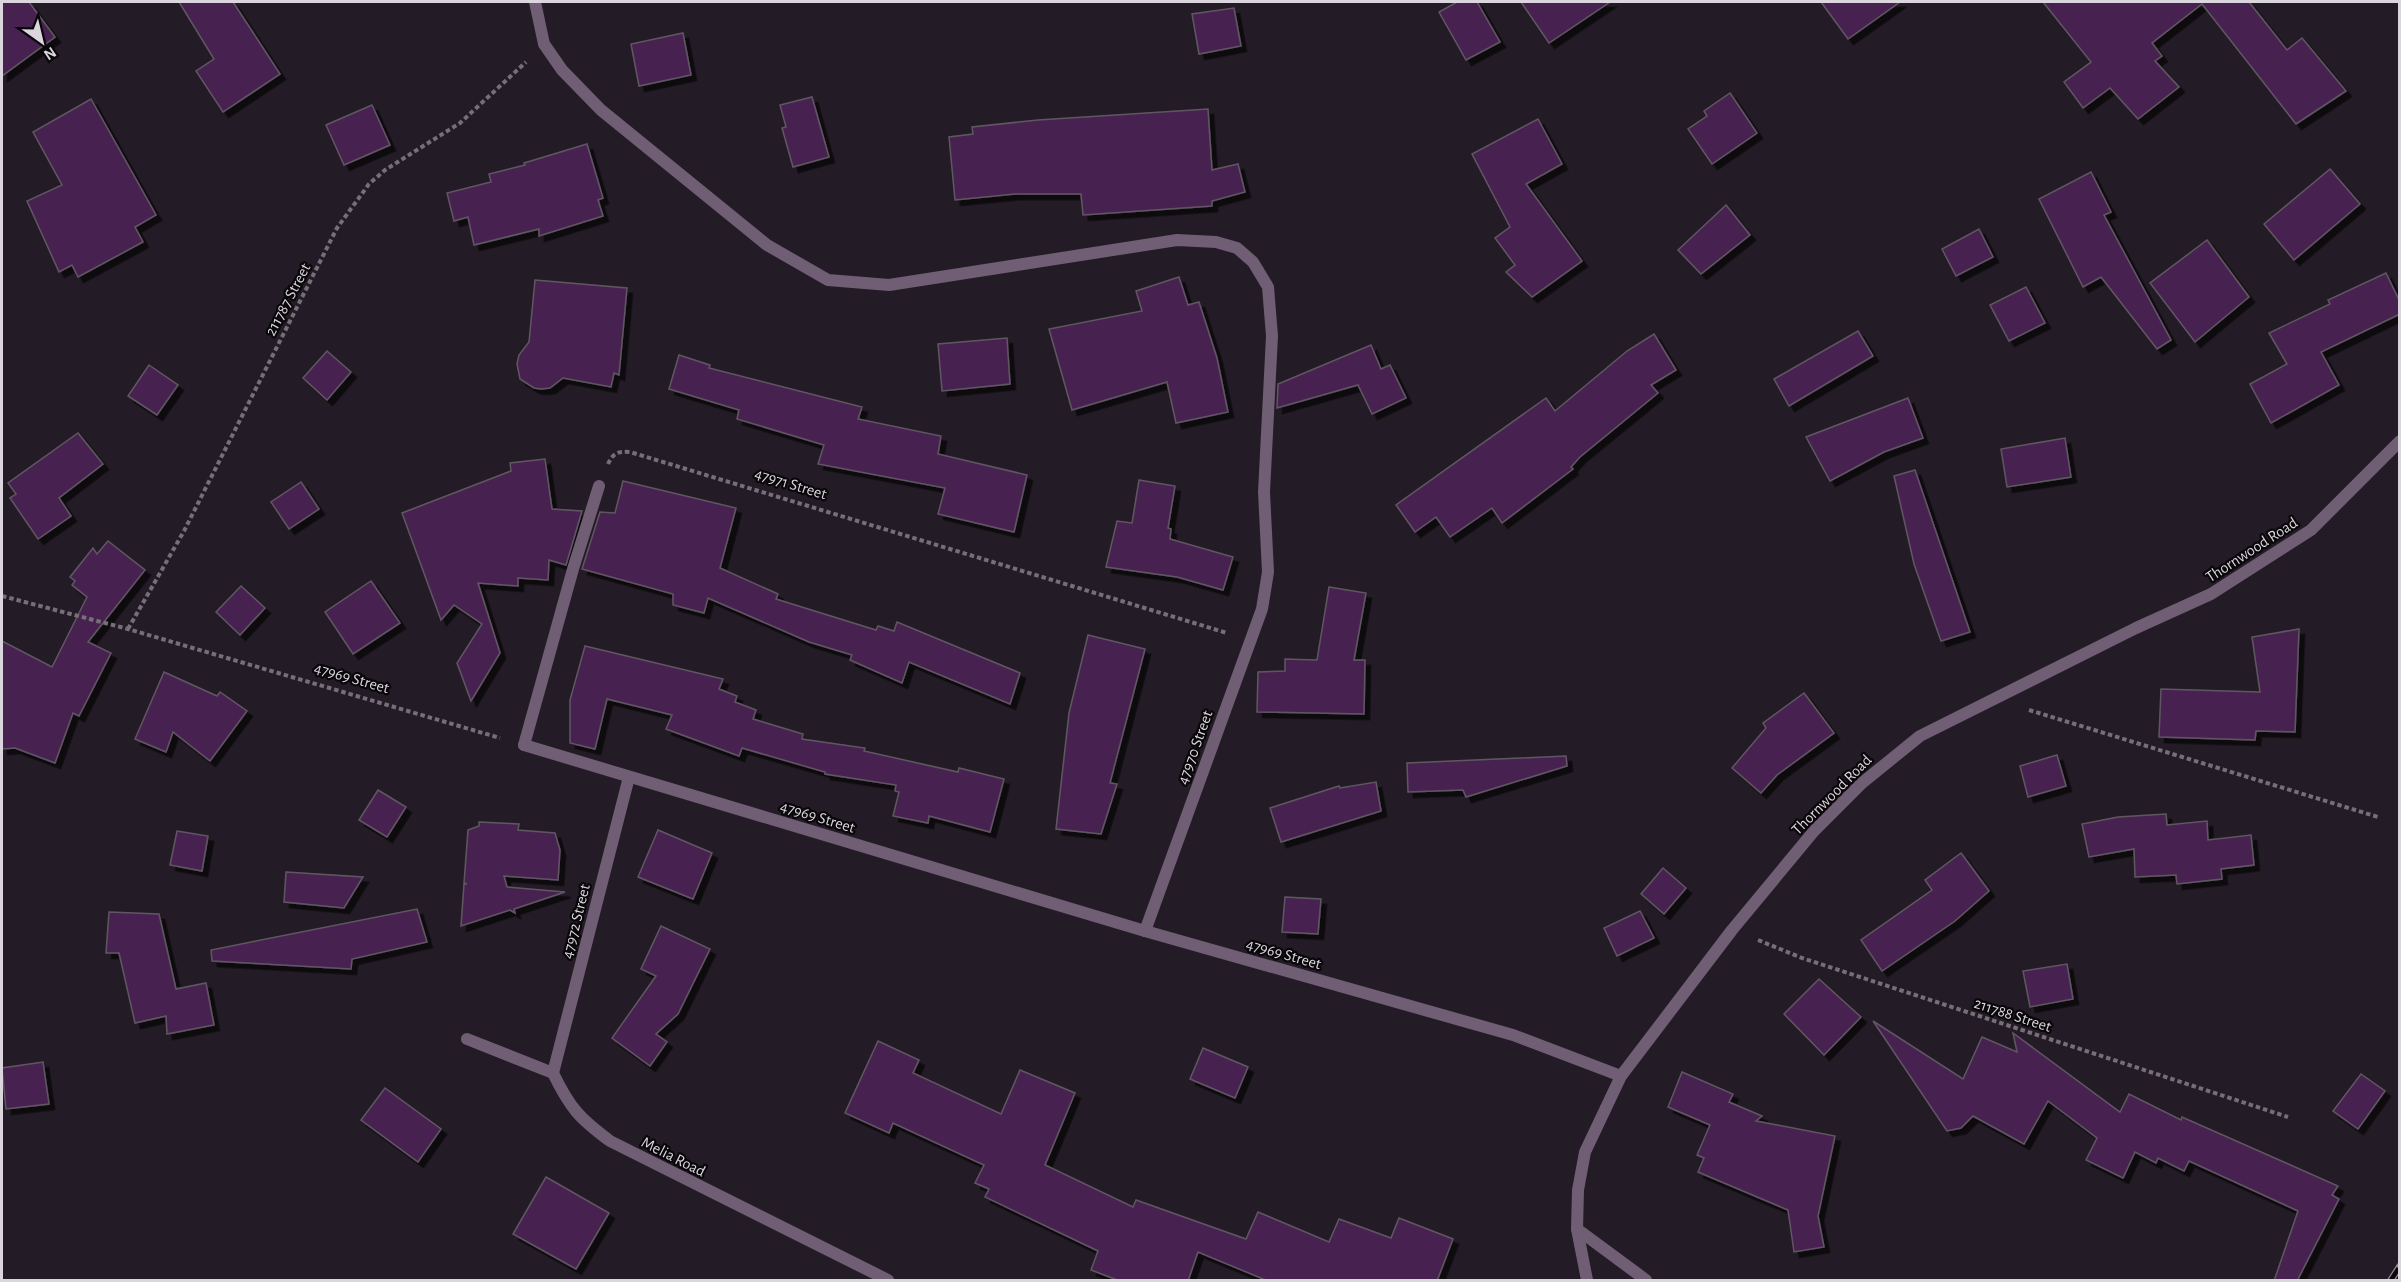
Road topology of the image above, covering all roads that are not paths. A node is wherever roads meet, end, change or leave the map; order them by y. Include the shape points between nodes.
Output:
1 (535, 2) edge
2 (2400, 441) edge
3 (599, 486) road end
4 (629, 777) junction
5 (1145, 931) junction
6 (467, 1039) dead end
7 (554, 1073) junction
8 (1621, 1076) junction
9 (1577, 1229) junction
10 (888, 1281) edge
11 (1587, 1281) edge
12 (1646, 1281) edge

1 - 5 street, 47970 Street via 544,44 562,70 601,110 767,245 828,280 889,285 1177,240 1216,242 1237,248 1253,262 1268,287 1272,336 1264,492 1268,572 1262,609
2 - 8 street, Thornwood Road via 2311,530 2211,594 1920,736 1862,783 1814,831 1732,930
3 - 4 street, 47969 Street via 524,745
4 - 5 street, 47969 Street
4 - 7 street, 47972 Street
5 - 8 street, 47969 Street via 1513,1035
6 - 7 street
7 - 10 street, Melia Road via 580,1119 610,1141
8 - 9 street, Thornwood Road via 1585,1152 1578,1190
9 - 11 street, Thornwood Road
9 - 12 street

